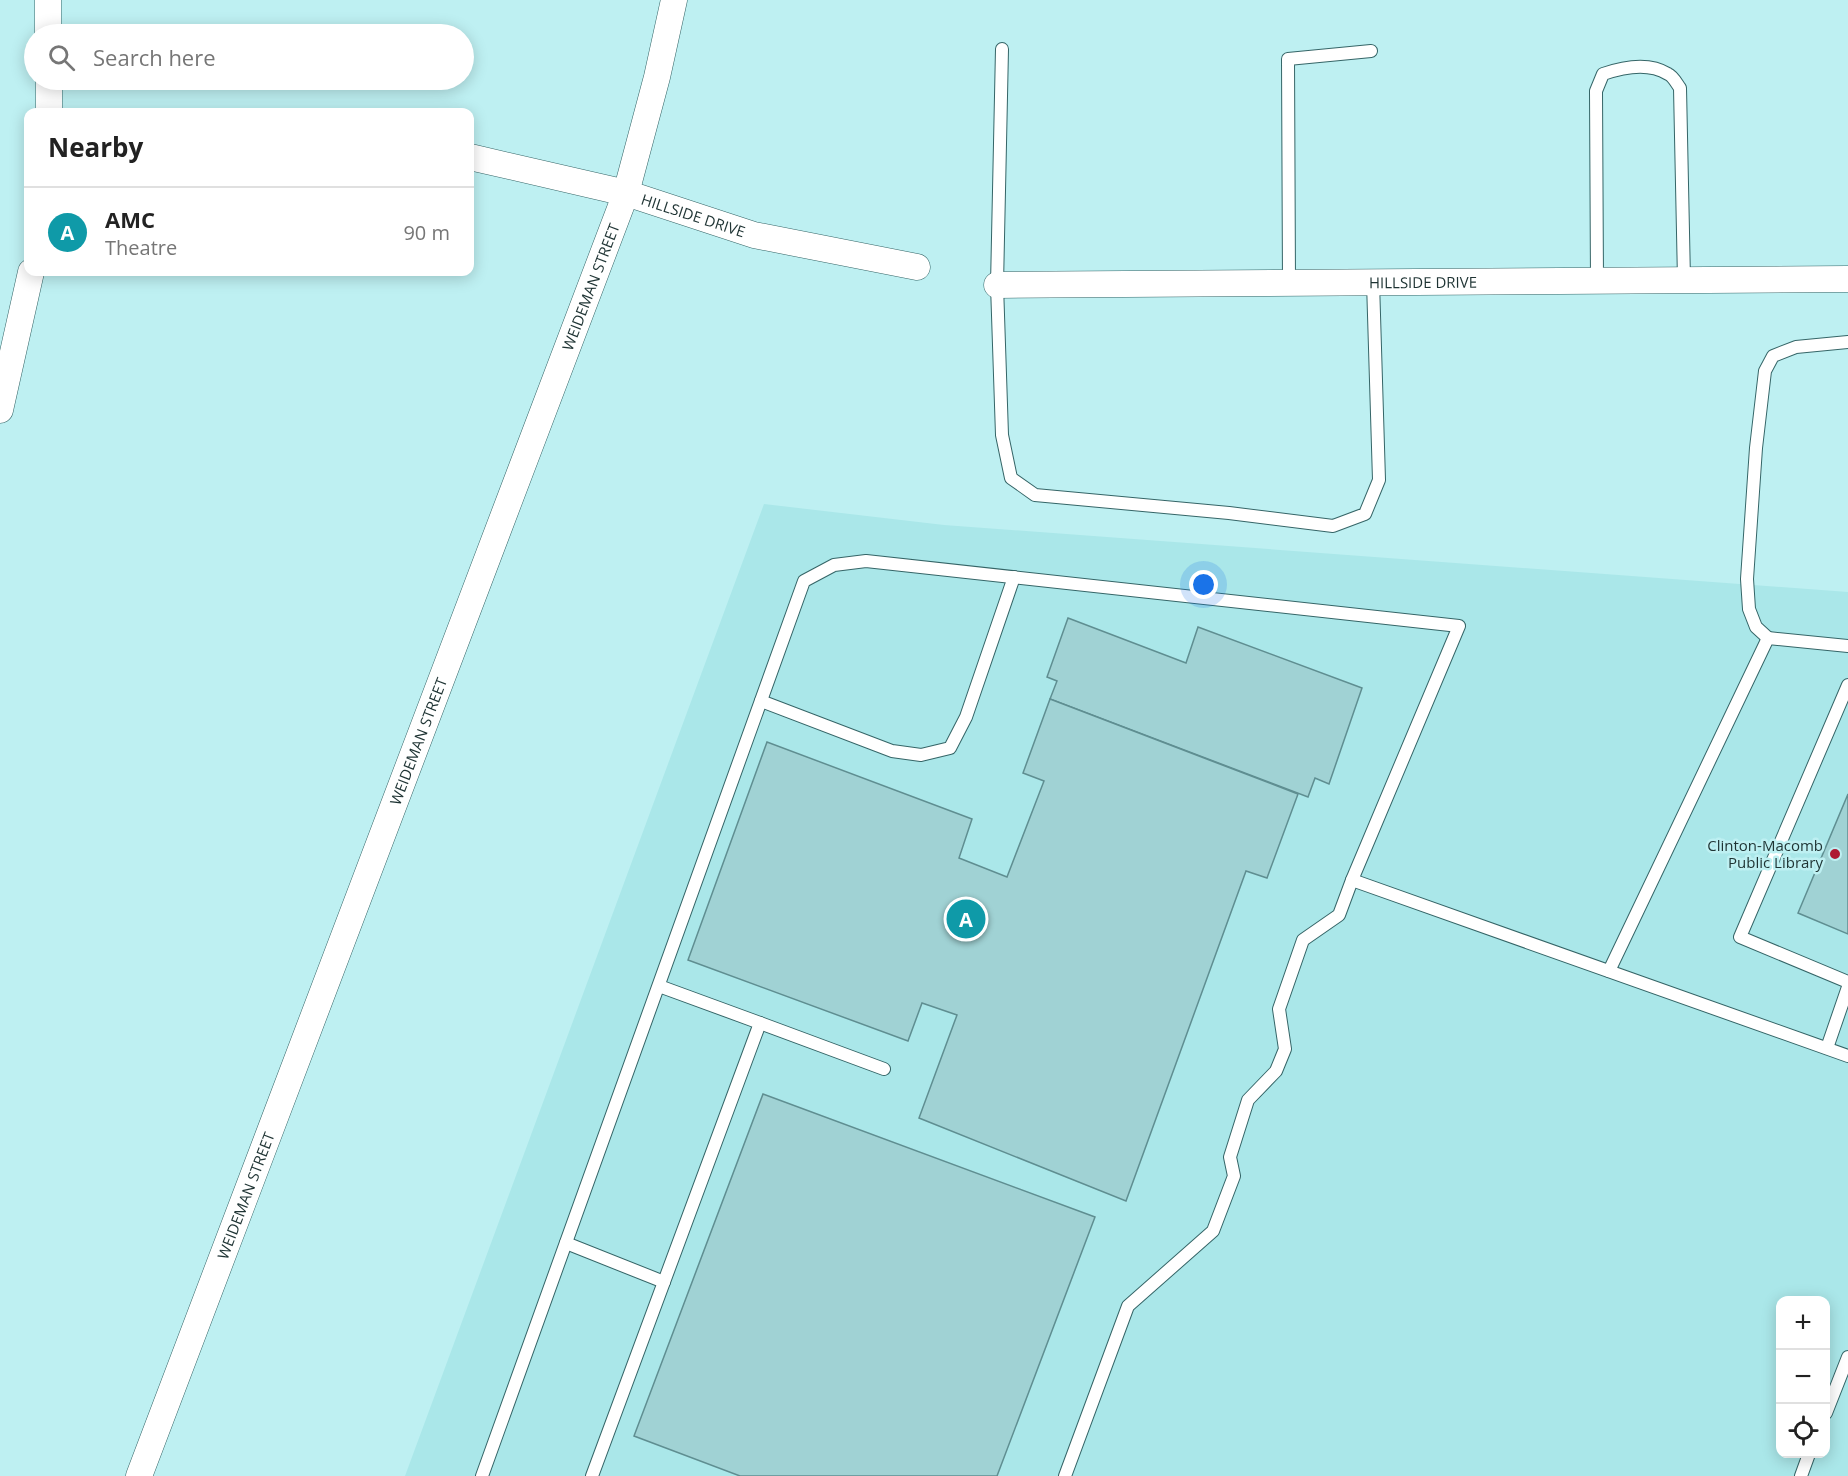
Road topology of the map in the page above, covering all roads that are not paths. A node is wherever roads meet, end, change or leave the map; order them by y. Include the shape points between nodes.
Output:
1 (48, 0) edge
2 (674, 0) edge
3 (48, 24) edge
4 (1002, 48) dead end
5 (1371, 51) dead end
6 (49, 90) edge
7 (49, 108) edge
8 (474, 159) edge
9 (626, 193) junction
10 (917, 267) dead end
11 (30, 276) edge
12 (1848, 279) edge
13 (1684, 280) junction
14 (1597, 281) junction
15 (1373, 282) junction
16 (1289, 283) junction
17 (997, 285) junction
18 (1848, 342) edge
19 (0, 410) edge
20 (1014, 578) junction
21 (1767, 638) junction
22 (1848, 646) edge
23 (1848, 686) edge
24 (761, 701) junction
25 (1352, 880) junction
26 (1609, 971) junction
27 (1848, 982) edge
28 (658, 986) junction
29 (1848, 987) edge
30 (760, 1023) junction
31 (1827, 1048) junction
32 (1848, 1056) edge
33 (884, 1069) dead end
34 (566, 1243) junction
35 (664, 1282) junction
36 (1848, 1357) edge
37 (1830, 1404) edge
38 (1808, 1458) edge
39 (139, 1476) edge
40 (482, 1476) edge
41 (592, 1476) edge
42 (1065, 1476) edge
43 (1801, 1476) edge

1 - 3 street
2 - 9 street, WEIDEMAN STREET
4 - 17 lane
5 - 16 lane via 1288,59
6 - 7 street
8 - 9 street, HILLSIDE DRIVE
9 - 10 street, HILLSIDE DRIVE via 754,235
9 - 39 street, WEIDEMAN STREET
11 - 19 street
12 - 13 street, HILLSIDE DRIVE
13 - 14 street, HILLSIDE DRIVE
13 - 14 lane via 1680,88 1670,74 1651,68 1621,68 1603,74 1596,90
14 - 15 street, HILLSIDE DRIVE
15 - 16 street, HILLSIDE DRIVE
15 - 17 lane via 1379,480 1365,514 1333,526 1035,495 1011,478 1002,435
16 - 17 street, HILLSIDE DRIVE
18 - 21 lane via 1796,347 1773,356 1765,371 1747,579 1749,609 1756,627
20 - 24 lane via 866,561 834,565 804,581
20 - 24 lane via 966,717 950,748 921,755 892,751
20 - 25 lane via 1458,626
21 - 22 lane
21 - 26 lane
23 - 27 lane via 1740,937
24 - 28 lane
25 - 26 lane
25 - 42 lane via 1339,915 1303,940 1279,1009 1285,1049 1276,1071 1248,1100 1230,1157 1234,1176 1213,1231 1128,1306
26 - 31 lane
28 - 30 lane
28 - 34 lane
29 - 31 lane
30 - 33 lane
30 - 35 lane
31 - 32 lane
34 - 35 lane
34 - 40 lane
35 - 41 lane
36 - 37 lane
38 - 43 lane

